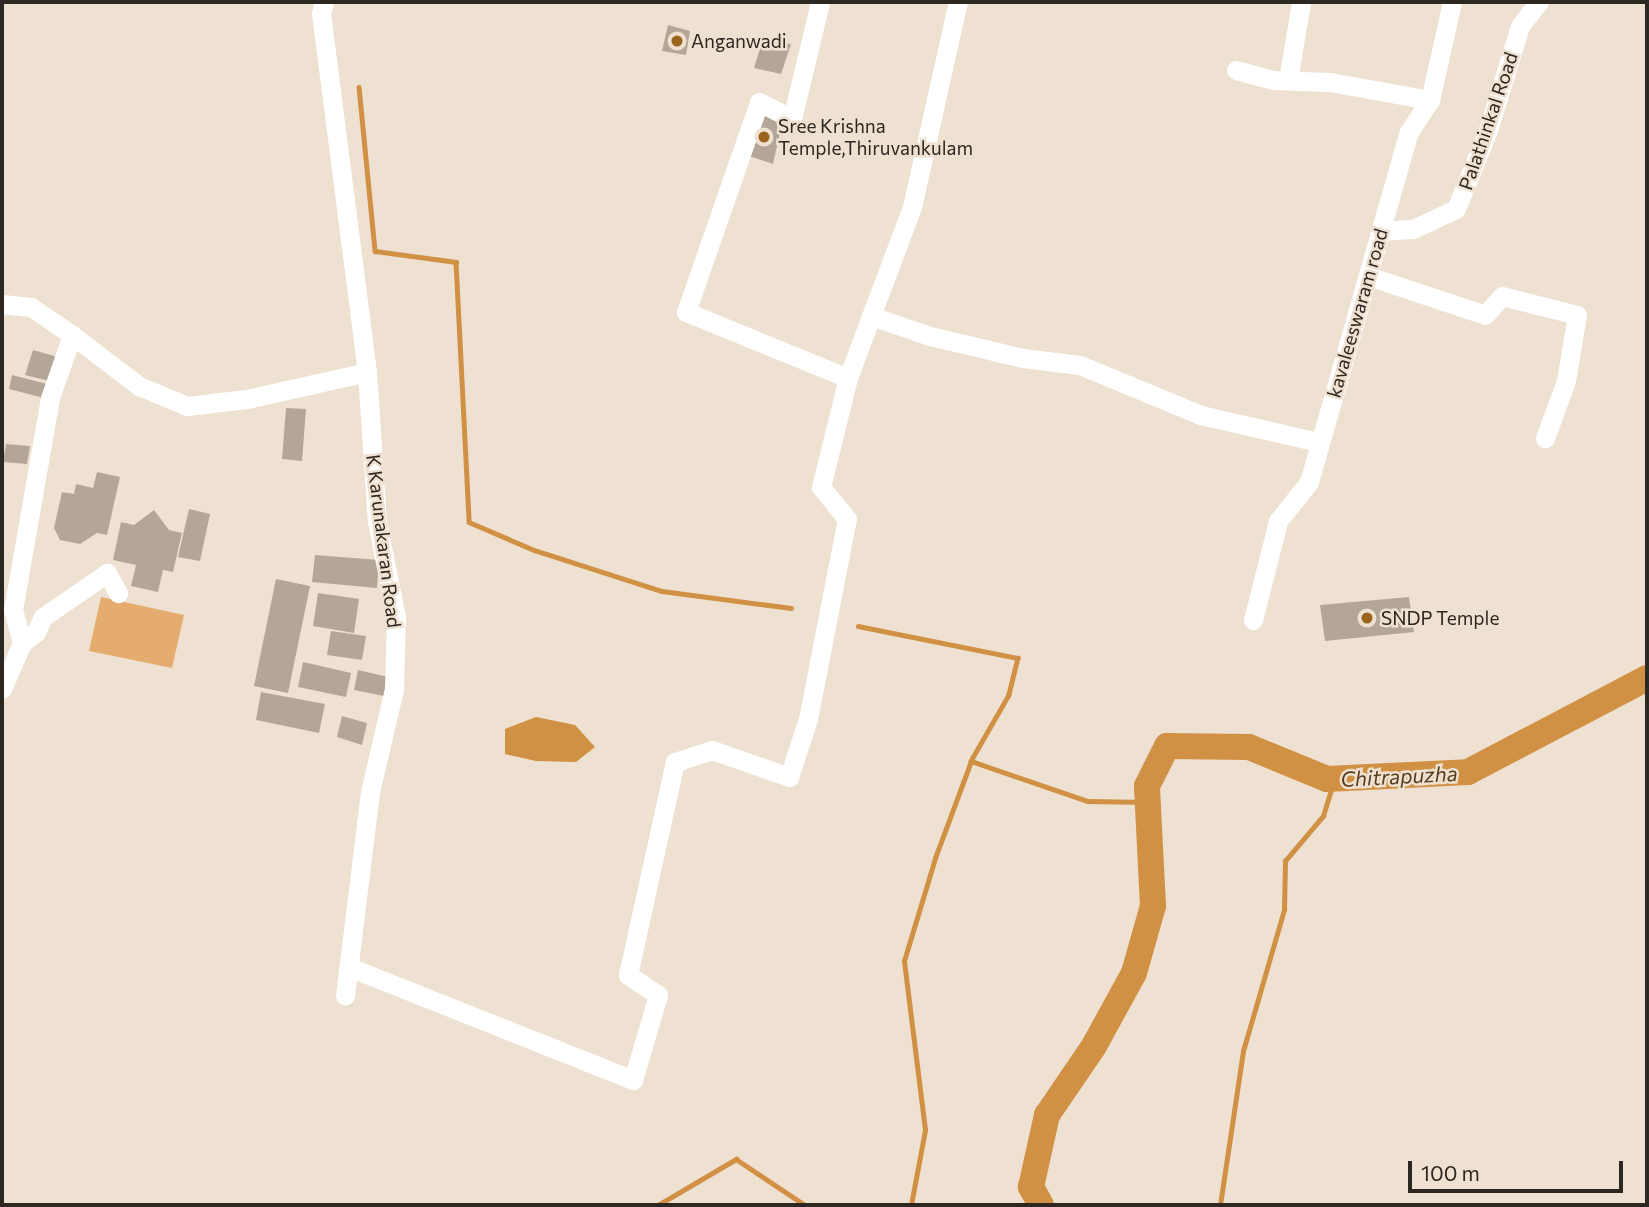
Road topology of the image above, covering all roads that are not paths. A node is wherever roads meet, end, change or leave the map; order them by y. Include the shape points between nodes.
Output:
1 (324, 2) edge
2 (820, 2) edge
3 (958, 2) edge
4 (1301, 2) edge
5 (1452, 2) edge
6 (1539, 2) edge
7 (1236, 70) dead end
8 (1288, 80) junction
9 (1430, 100) junction
10 (1381, 231) junction
11 (1368, 276) junction
12 (2, 304) edge
13 (871, 316) junction
14 (72, 335) junction
15 (367, 372) junction
16 (848, 378) junction
17 (1545, 438) dead end
18 (1318, 442) junction
19 (118, 593) dead end
20 (1253, 620) dead end
21 (22, 643) junction
22 (2, 689) edge
23 (349, 967) junction
24 (345, 995) dead end

1 - 15 street, K Karunakaran Road via 321,13
2 - 16 street via 792,119 759,102 686,312
3 - 13 street via 912,208
4 - 8 street
5 - 9 street, kavaleeswaram road
6 - 10 street, Palathinkal Road via 1520,26 1489,130 1456,209 1413,229
7 - 8 street
8 - 9 street via 1330,82
9 - 10 street, kavaleeswaram road via 1409,132
10 - 11 street, kavaleeswaram road
11 - 17 street via 1485,315 1502,296 1577,315 1566,381
11 - 18 street, kavaleeswaram road
12 - 14 street via 31,307
13 - 16 street
13 - 18 street via 930,336 1023,358 1080,365 1201,415
14 - 15 street via 139,386 187,406 247,399
14 - 21 street via 50,398 13,610
15 - 23 street, K Karunakaran Road via 377,523 396,629 394,689 370,792
16 - 23 street via 821,487 847,519 808,719 789,777 712,750 675,762 628,975 658,995 633,1080
18 - 20 street, kavaleeswaram road via 1309,482 1278,521
19 - 21 street via 107,573 43,617 36,632
21 - 22 street
23 - 24 street, K Karunakaran Road

